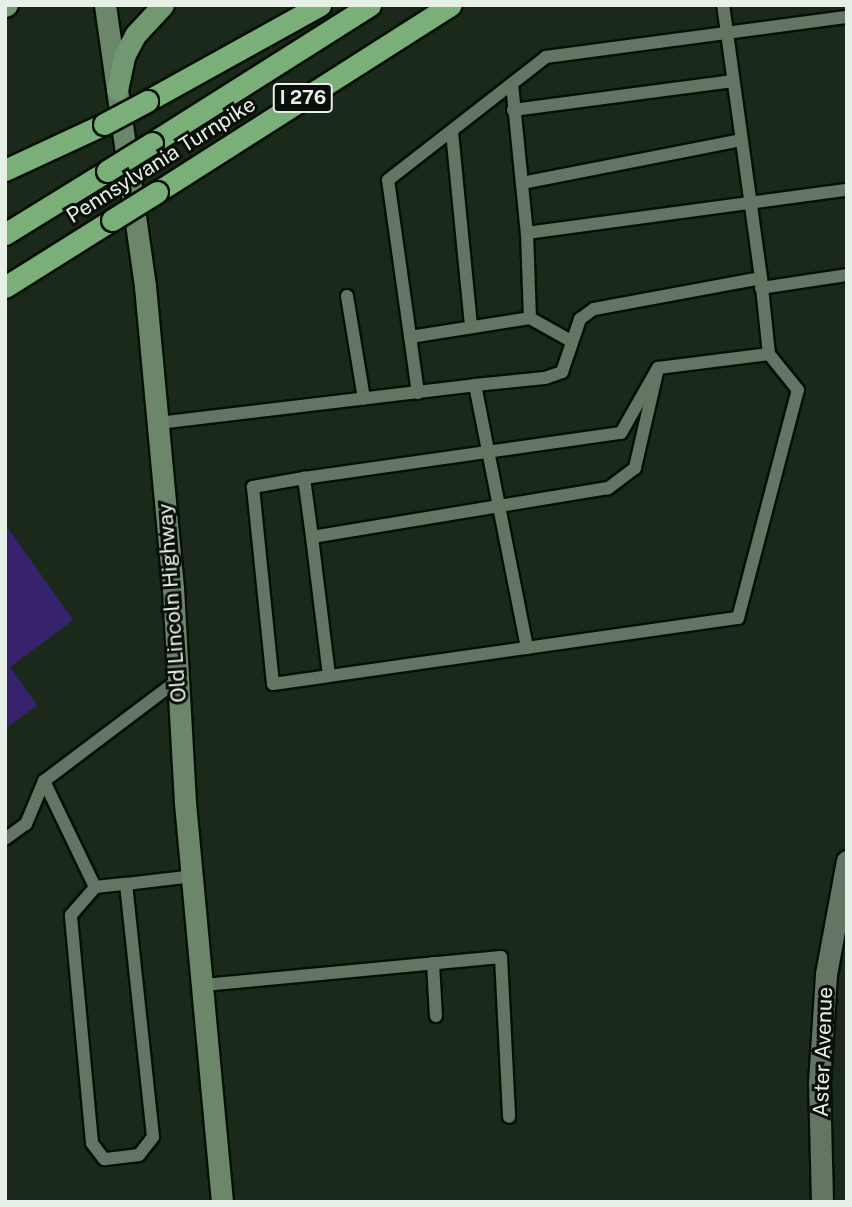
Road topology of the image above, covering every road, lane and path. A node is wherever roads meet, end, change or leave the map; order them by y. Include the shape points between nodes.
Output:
1 (105, 5) edge
2 (163, 5) edge
3 (320, 5) edge
4 (370, 5) edge
5 (450, 5) edge
6 (723, 5) edge
7 (847, 18) edge
8 (726, 34) junction
9 (733, 82) junction
10 (512, 84) junction
11 (117, 90) junction
12 (513, 110) junction
13 (452, 132) junction
14 (741, 140) junction
15 (5, 170) edge
16 (522, 183) junction
17 (847, 190) edge
18 (751, 202) junction
19 (527, 233) junction
20 (5, 234) edge
21 (847, 275) edge
22 (761, 283) junction
23 (5, 287) edge
24 (347, 296) dead end
25 (530, 318) junction
26 (471, 327) junction
27 (410, 337) junction
28 (571, 341) junction
29 (769, 354) junction
30 (658, 368) junction
31 (475, 385) junction
32 (418, 393) junction
33 (364, 399) junction
34 (158, 424) junction
35 (491, 451) junction
36 (304, 478) junction
37 (500, 506) junction
38 (312, 537) junction
39 (527, 648) junction
40 (329, 677) junction
41 (178, 680) junction
42 (44, 781) junction
43 (5, 839) edge
44 (847, 861) edge
45 (193, 876) junction
46 (126, 884) junction
47 (95, 887) junction
48 (433, 963) junction
49 (204, 985) junction
50 (436, 1016) dead end
51 (509, 1117) dead end
52 (222, 1202) edge
53 (822, 1202) edge

1 - 11 main road, Old Lincoln Highway
2 - 11 main road via 135,35 124,56
3 - 15 highway, bridge via 104,124
4 - 20 highway, Pennsylvania Turnpike / I 276, bridge
5 - 23 highway, Pennsylvania Turnpike / I 276, bridge
6 - 8 lane
7 - 8 lane
8 - 9 lane
8 - 10 lane via 546,57
9 - 12 lane
9 - 14 lane
10 - 12 lane
10 - 13 lane
11 - 34 main road, Old Lincoln Highway via 145,286
12 - 16 lane
13 - 26 lane
13 - 27 lane via 388,180
14 - 16 lane
14 - 18 lane
16 - 19 lane
17 - 18 lane
18 - 19 lane
18 - 22 lane
19 - 25 lane
21 - 22 lane
22 - 28 lane via 594,309 580,319
22 - 29 lane
24 - 33 lane
25 - 26 lane
25 - 28 lane
26 - 27 lane
27 - 32 lane
28 - 31 lane via 562,372
29 - 30 lane
29 - 39 lane via 798,390 738,618
30 - 35 lane via 621,433
30 - 37 lane via 635,468 608,488
31 - 32 lane
31 - 35 lane
32 - 33 lane
33 - 34 lane
34 - 41 main road, Old Lincoln Highway
35 - 36 lane
35 - 37 lane
36 - 38 lane
36 - 40 lane via 253,487 273,684
37 - 38 lane
37 - 39 lane
38 - 40 lane
39 - 40 lane
41 - 42 lane
41 - 45 main road, Old Lincoln Highway
42 - 43 lane via 26,824
42 - 47 lane
44 - 53 street, Aster Avenue via 825,988 819,1083
45 - 46 lane
45 - 49 main road, Old Lincoln Highway
46 - 47 lane
46 - 47 lane via 153,1137 139,1155 104,1159 92,1143 71,915
48 - 49 lane
48 - 50 lane
48 - 51 lane via 501,957
49 - 52 main road, Old Lincoln Highway

